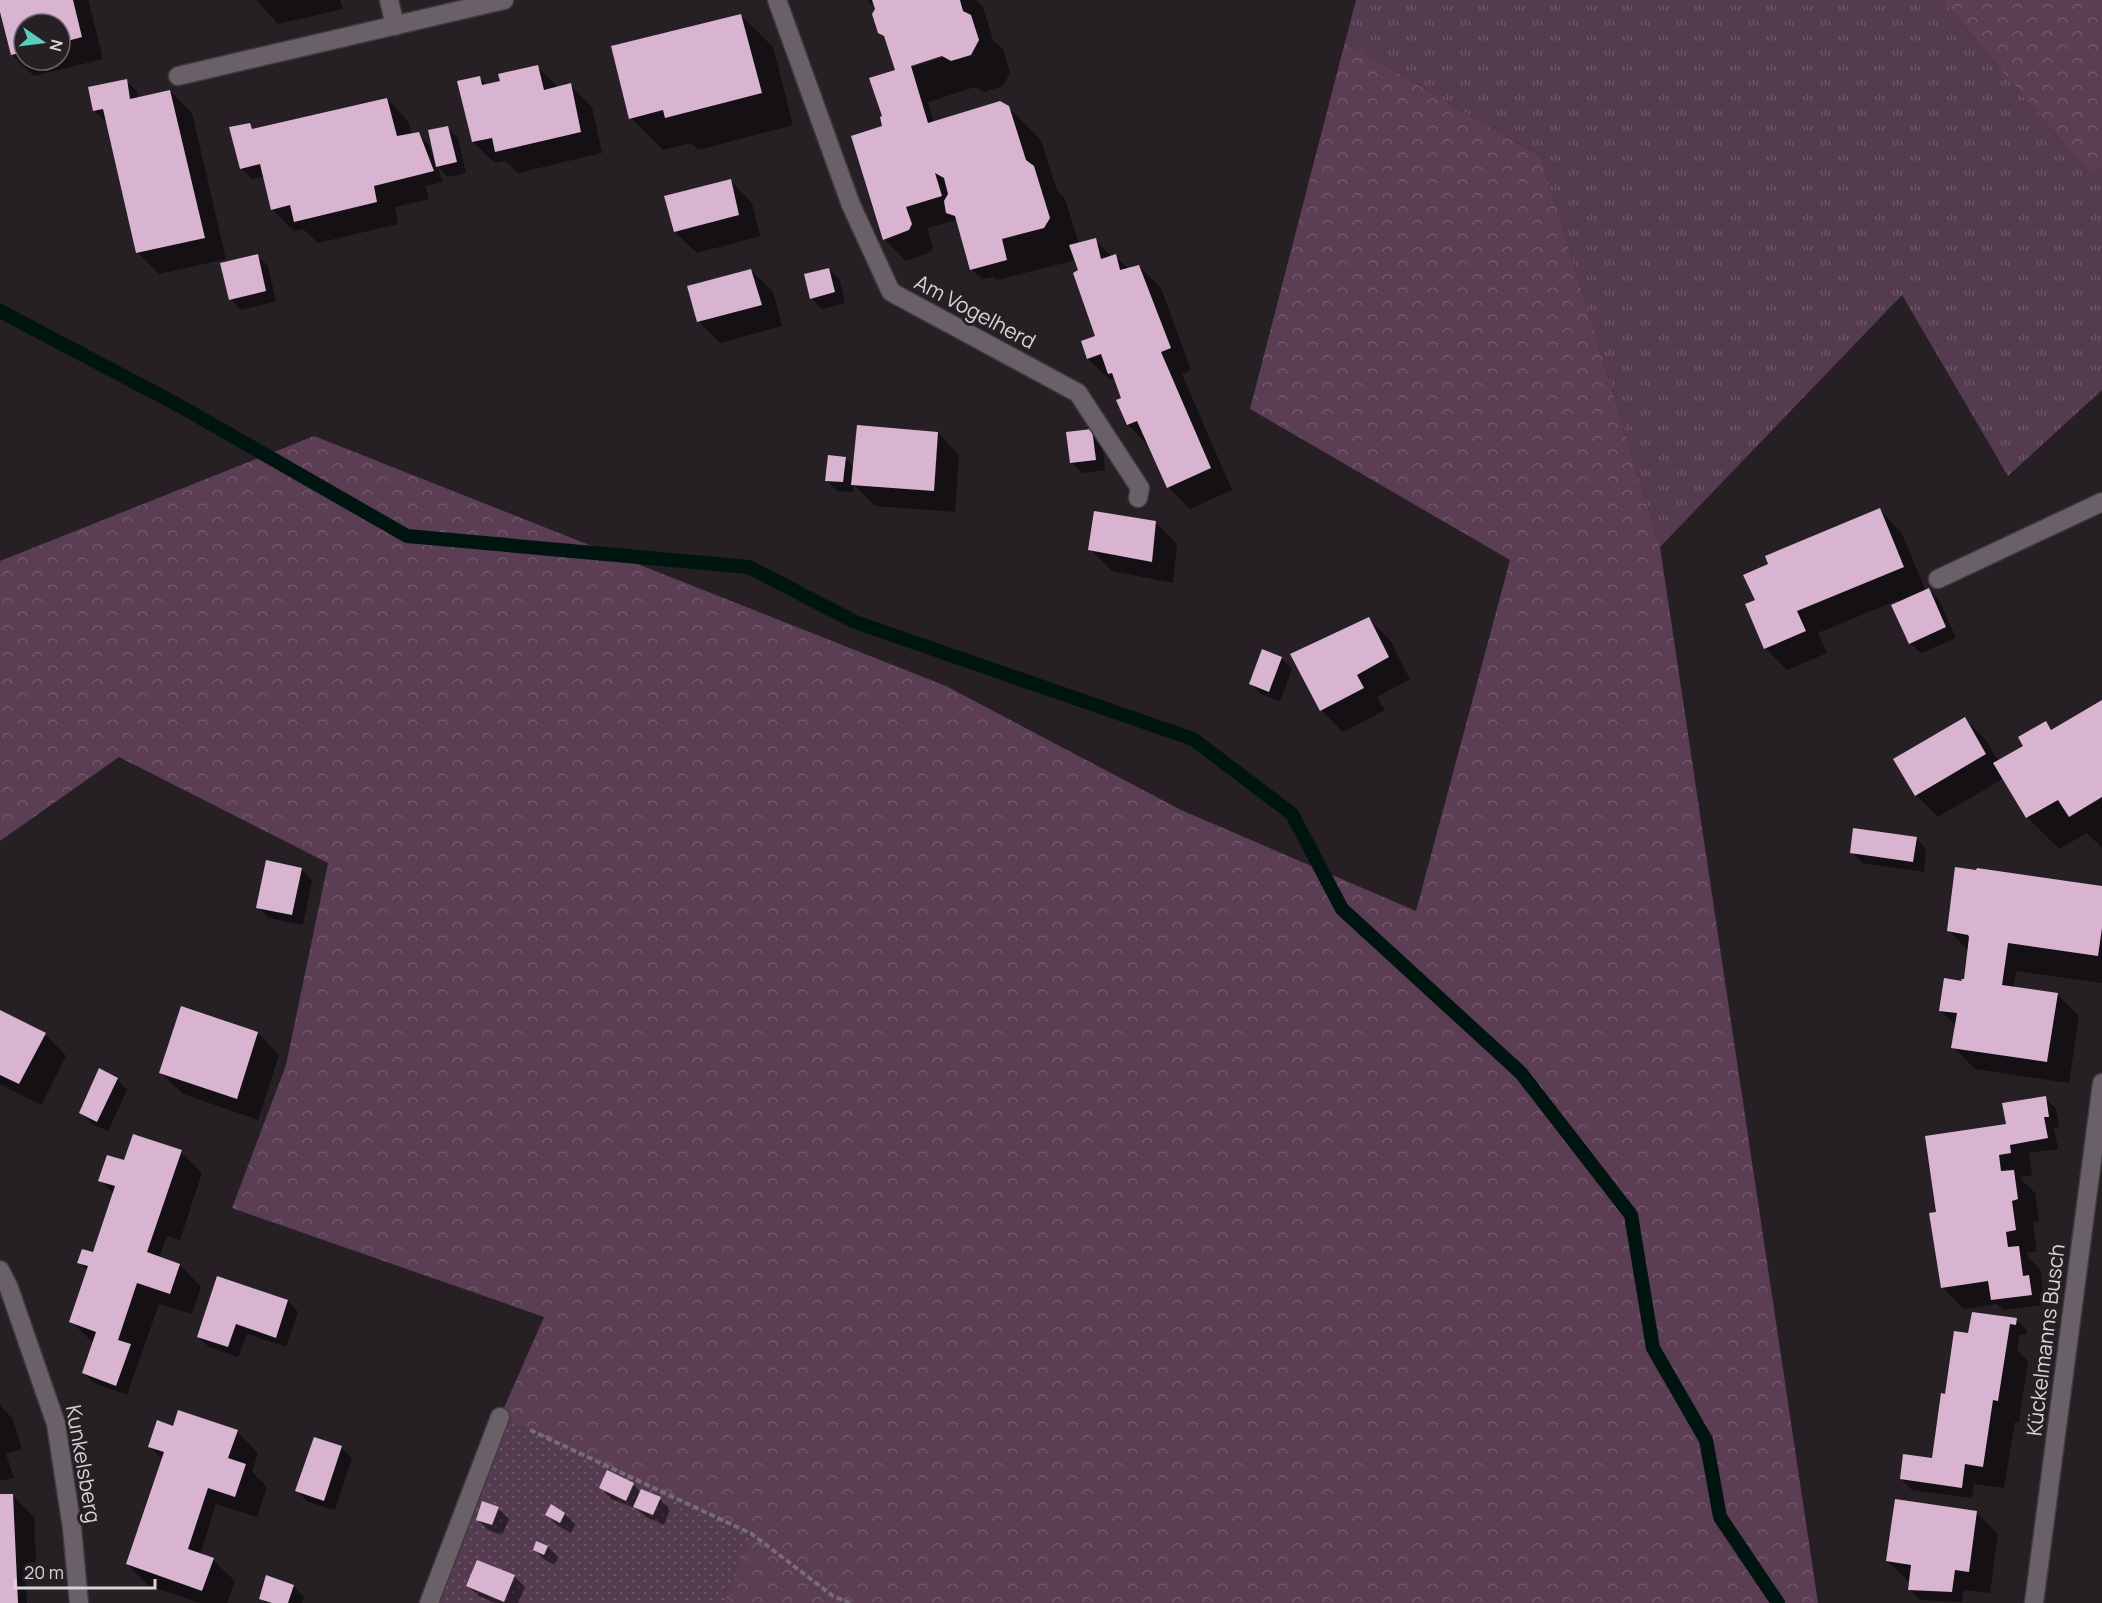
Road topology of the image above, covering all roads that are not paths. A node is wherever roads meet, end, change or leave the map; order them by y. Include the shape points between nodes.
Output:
1 (389, 0) edge
2 (504, 0) edge
3 (777, 0) edge
4 (395, 26) junction
5 (178, 76) dead end
6 (1138, 498) dead end
7 (2102, 502) edge
8 (1938, 579) dead end
9 (2102, 1083) edge
10 (0, 1270) edge
11 (500, 1417) road end
12 (79, 1603) edge
13 (429, 1603) edge
14 (2034, 1603) edge

1 - 4 street
2 - 4 street
3 - 6 street, Am Vogelherd via 851,205 891,292 1078,393 1140,488
4 - 5 street
7 - 8 street
9 - 14 street, Kückelmanns Busch
10 - 12 street, Kunkelsberg via 56,1424
11 - 13 street

